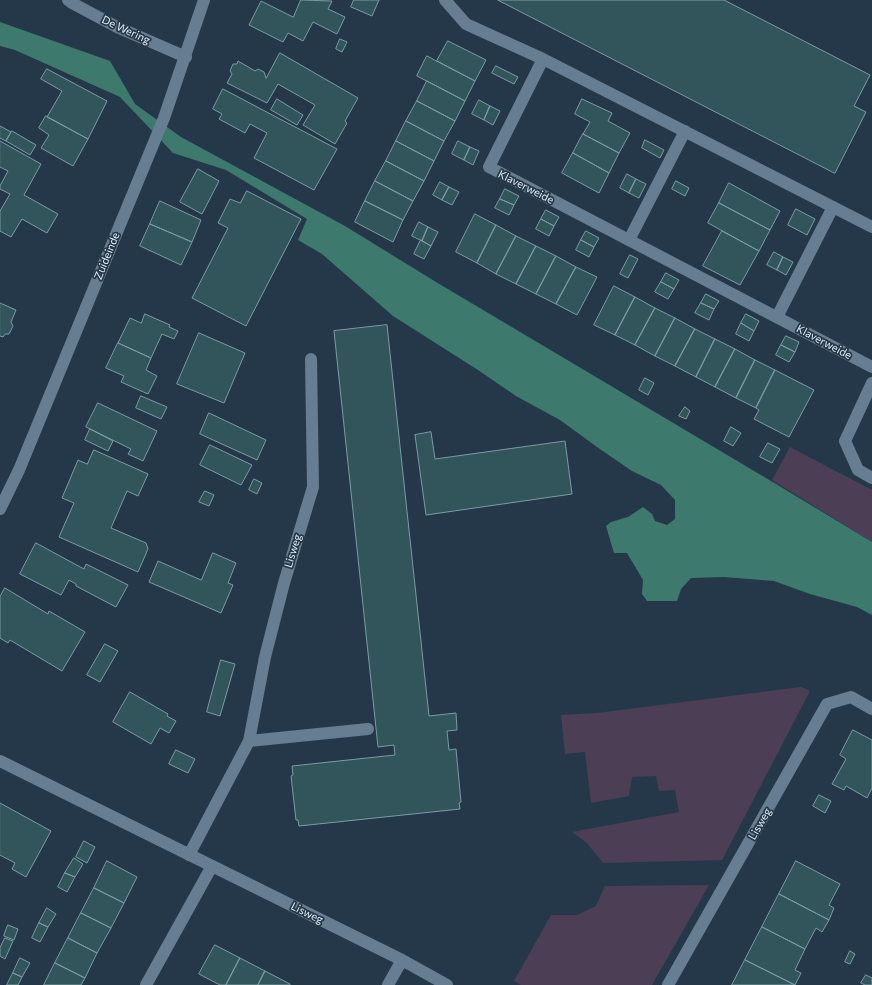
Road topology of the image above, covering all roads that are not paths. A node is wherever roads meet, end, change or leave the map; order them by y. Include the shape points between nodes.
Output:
1 (68, 0) edge
2 (204, 0) edge
3 (444, 0) edge
4 (186, 56) junction
5 (543, 59) junction
6 (685, 131) junction
7 (833, 207) junction
8 (872, 227) edge
9 (629, 240) junction
10 (777, 317) junction
11 (311, 359) dead end
12 (872, 367) edge
13 (872, 383) edge
14 (872, 478) edge
15 (0, 509) edge
16 (872, 709) edge
17 (368, 729) dead end
18 (250, 742) junction
19 (0, 761) edge
20 (189, 855) junction
21 (212, 866) junction
22 (402, 960) junction
23 (146, 985) edge
24 (388, 985) edge
25 (448, 985) edge
26 (668, 985) edge

1 - 4 street, De Wering via 117,27
2 - 4 street, Zuideinde
3 - 5 street via 466,24
4 - 15 street, Zuideinde via 152,148 19,470
5 - 6 street
5 - 9 street, Klaverweide via 489,168
6 - 7 street
6 - 9 street
7 - 8 street
7 - 10 street
9 - 10 street, Klaverweide
10 - 12 street, Klaverweide
11 - 18 street, Lisweg via 313,487 284,583 266,657
13 - 14 street via 845,441 858,470
16 - 26 street, Lisweg via 851,697 827,704
17 - 18 street
18 - 20 street, Lisweg
19 - 20 street, Lisweg
20 - 21 street, Lisweg
21 - 22 street, Lisweg
21 - 23 street
22 - 24 street
22 - 25 street, Lisweg

